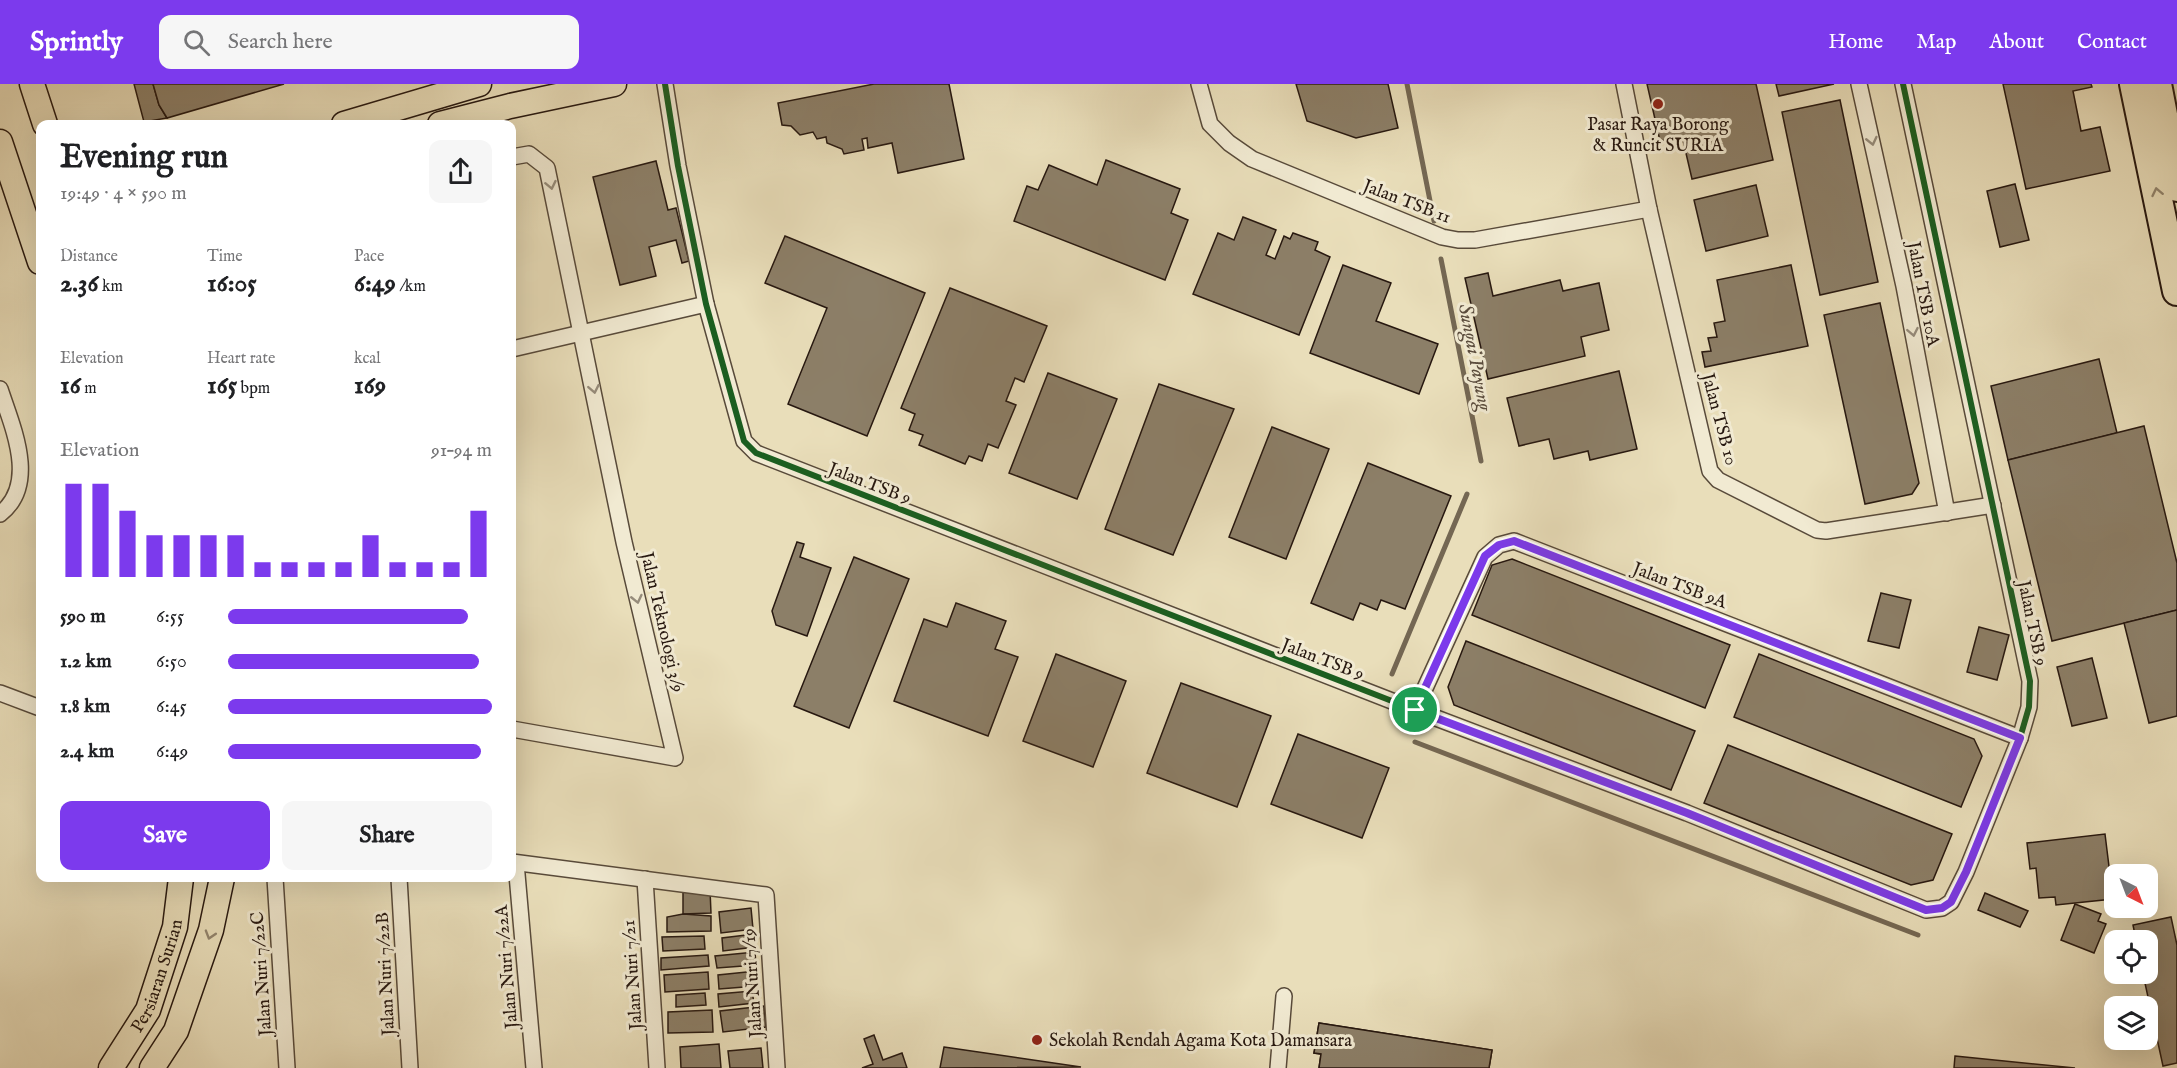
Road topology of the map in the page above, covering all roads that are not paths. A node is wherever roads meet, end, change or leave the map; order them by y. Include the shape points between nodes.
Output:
1 (32, 84) edge
2 (411, 84) edge
3 (479, 84) edge
4 (614, 84) edge
5 (665, 84) edge
6 (1199, 84) edge
7 (1624, 84) edge
8 (1859, 84) edge
9 (1903, 84) edge
10 (2121, 84) edge
11 (2134, 84) edge
12 (2157, 84) edge
13 (510, 106) junction
14 (378, 114) junction
15 (44, 120) edge
16 (358, 120) edge
17 (456, 120) edge
18 (486, 120) edge
19 (2143, 124) junction
20 (0, 142) edge
21 (516, 157) edge
22 (2177, 188) edge
23 (1649, 209) junction
24 (35, 225) edge
25 (2177, 291) edge
26 (706, 304) junction
27 (583, 332) junction
28 (516, 348) edge
29 (0, 389) edge
30 (1993, 505) junction
31 (1947, 513) junction
32 (1, 514) edge
33 (0, 693) edge
34 (36, 706) edge
35 (1415, 710) junction
36 (516, 730) edge
37 (2020, 738) junction
38 (516, 862) edge
39 (645, 879) junction
40 (181, 882) edge
41 (221, 882) edge
42 (275, 882) edge
43 (399, 882) edge
44 (516, 882) edge
45 (1284, 996) dead end
46 (111, 1068) edge
47 (152, 1068) edge
48 (287, 1068) edge
49 (410, 1068) edge
50 (534, 1068) edge
51 (657, 1068) edge
52 (777, 1068) edge
53 (1278, 1068) edge

1 - 15 main road
2 - 14 main road
3 - 14 main road
4 - 13 main road
5 - 26 street, Jalan TSB 9
6 - 23 street, Jalan TSB 11 via 1210,124 1228,143 1252,159 1442,237 1475,240
7 - 23 street, Jalan TSB 10
8 -> 31 street, Jalan TSB 10A via 1904,286
9 - 30 street, Jalan TSB 9
10 - 19 highway via 2125,101
11 - 19 highway
12 - 22 highway
13 - 17 main road
13 - 18 street
14 - 16 main road
25 -> 19 highway
20 - 24 main road
21 -> 27 street, Jalan Teknologi 3/9 via 529,154 547,168
23 - 31 street, Jalan TSB 10 via 1710,471 1718,480 1817,530
26 - 27 street
26 - 35 street, Jalan TSB 9 via 744,441 756,453
27 - 28 street
27 -> 36 street, Jalan Teknologi 3/9 via 624,542 675,758
29 - 32 street via 20,451 19,486
30 - 31 street, Jalan TSB 10
30 - 37 street, Jalan TSB 9 via 2030,681 2029,707
33 - 34 street
35 - 37 street, Jalan TSB 9A via 1485,556 1499,545 1514,541
35 - 37 street, Jalan TSB 9 via 1687,813 1926,910 1951,902
38 - 39 street
39 - 51 street, Jalan Nuri 7/21
39 - 52 street, Jalan Nuri 7/19 via 766,895
40 - 46 main road, Persiaran Surian via 175,927 147,1010
41 -> 47 main road, Persiaran Surian via 212,930 176,1031
42 - 48 street, Jalan Nuri 7/22C
43 - 49 street, Jalan Nuri 7/22B
44 - 50 street, Jalan Nuri 7/22A
45 - 53 street

